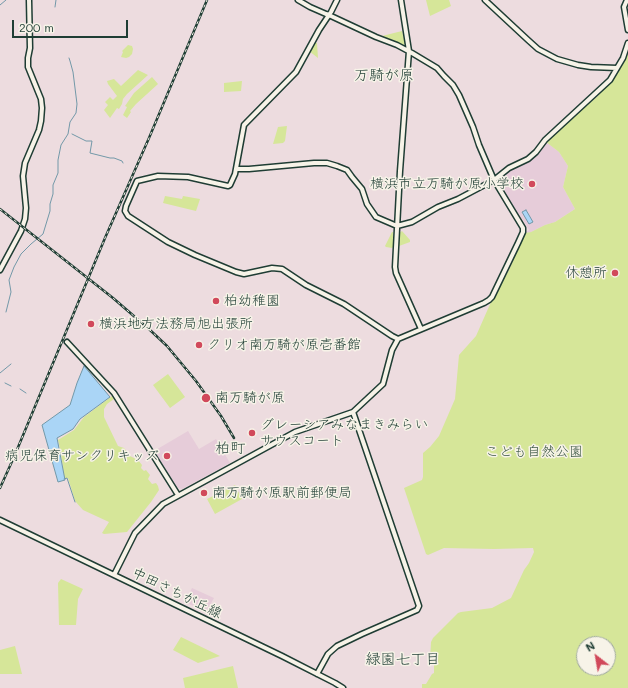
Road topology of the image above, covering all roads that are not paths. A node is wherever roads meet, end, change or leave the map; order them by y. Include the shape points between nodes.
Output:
1 (29, 0) edge
2 (298, 0) edge
3 (337, 0) edge
4 (401, 0) edge
5 (485, 0) edge
6 (627, 0) edge
7 (329, 15) junction
8 (628, 24) edge
9 (628, 30) edge
10 (628, 43) edge
11 (409, 51) junction
12 (617, 68) junction
13 (236, 169) junction
14 (494, 180) junction
15 (397, 226) junction
16 (0, 270) edge
17 (421, 330) junction
18 (398, 339) junction
19 (67, 342) dead end
20 (353, 412) junction
21 (178, 495) junction
22 (0, 520) edge
23 (114, 575) junction
24 (317, 674) junction
25 (343, 688) edge

1 - 16 street via 28,67 41,99 41,120 25,163 25,220
2 - 7 street
3 - 7 street
4 - 11 street
5 - 12 street via 528,40 557,59 584,66
6 - 8 street via 624,7
7 - 11 street
7 - 13 street via 296,72 244,125
8 - 9 street
10 - 12 street
11 - 14 street via 437,68 456,89
11 - 15 street
12 - 14 street via 610,80 545,140 536,152
13 - 15 street via 314,164 337,166 347,170 362,189 367,204 376,217
13 - 18 street via 234,179 228,186 188,177 158,176 137,181 125,211 128,216 168,242 236,272 244,274 272,268 282,269 306,285 344,304
14 - 15 street via 412,222
14 - 17 street via 523,228 492,297 484,303
15 - 17 street via 395,270
17 - 18 street
18 - 20 street via 392,350 383,384
19 - 21 street via 114,393
20 - 21 street via 295,432
20 - 24 street via 419,606 417,610 337,646 328,654
21 - 23 street via 160,506 135,533
22 - 23 street, 中田さちが丘線
23 - 24 street, 中田さちが丘線
24 - 25 street, 中田さちが丘線

